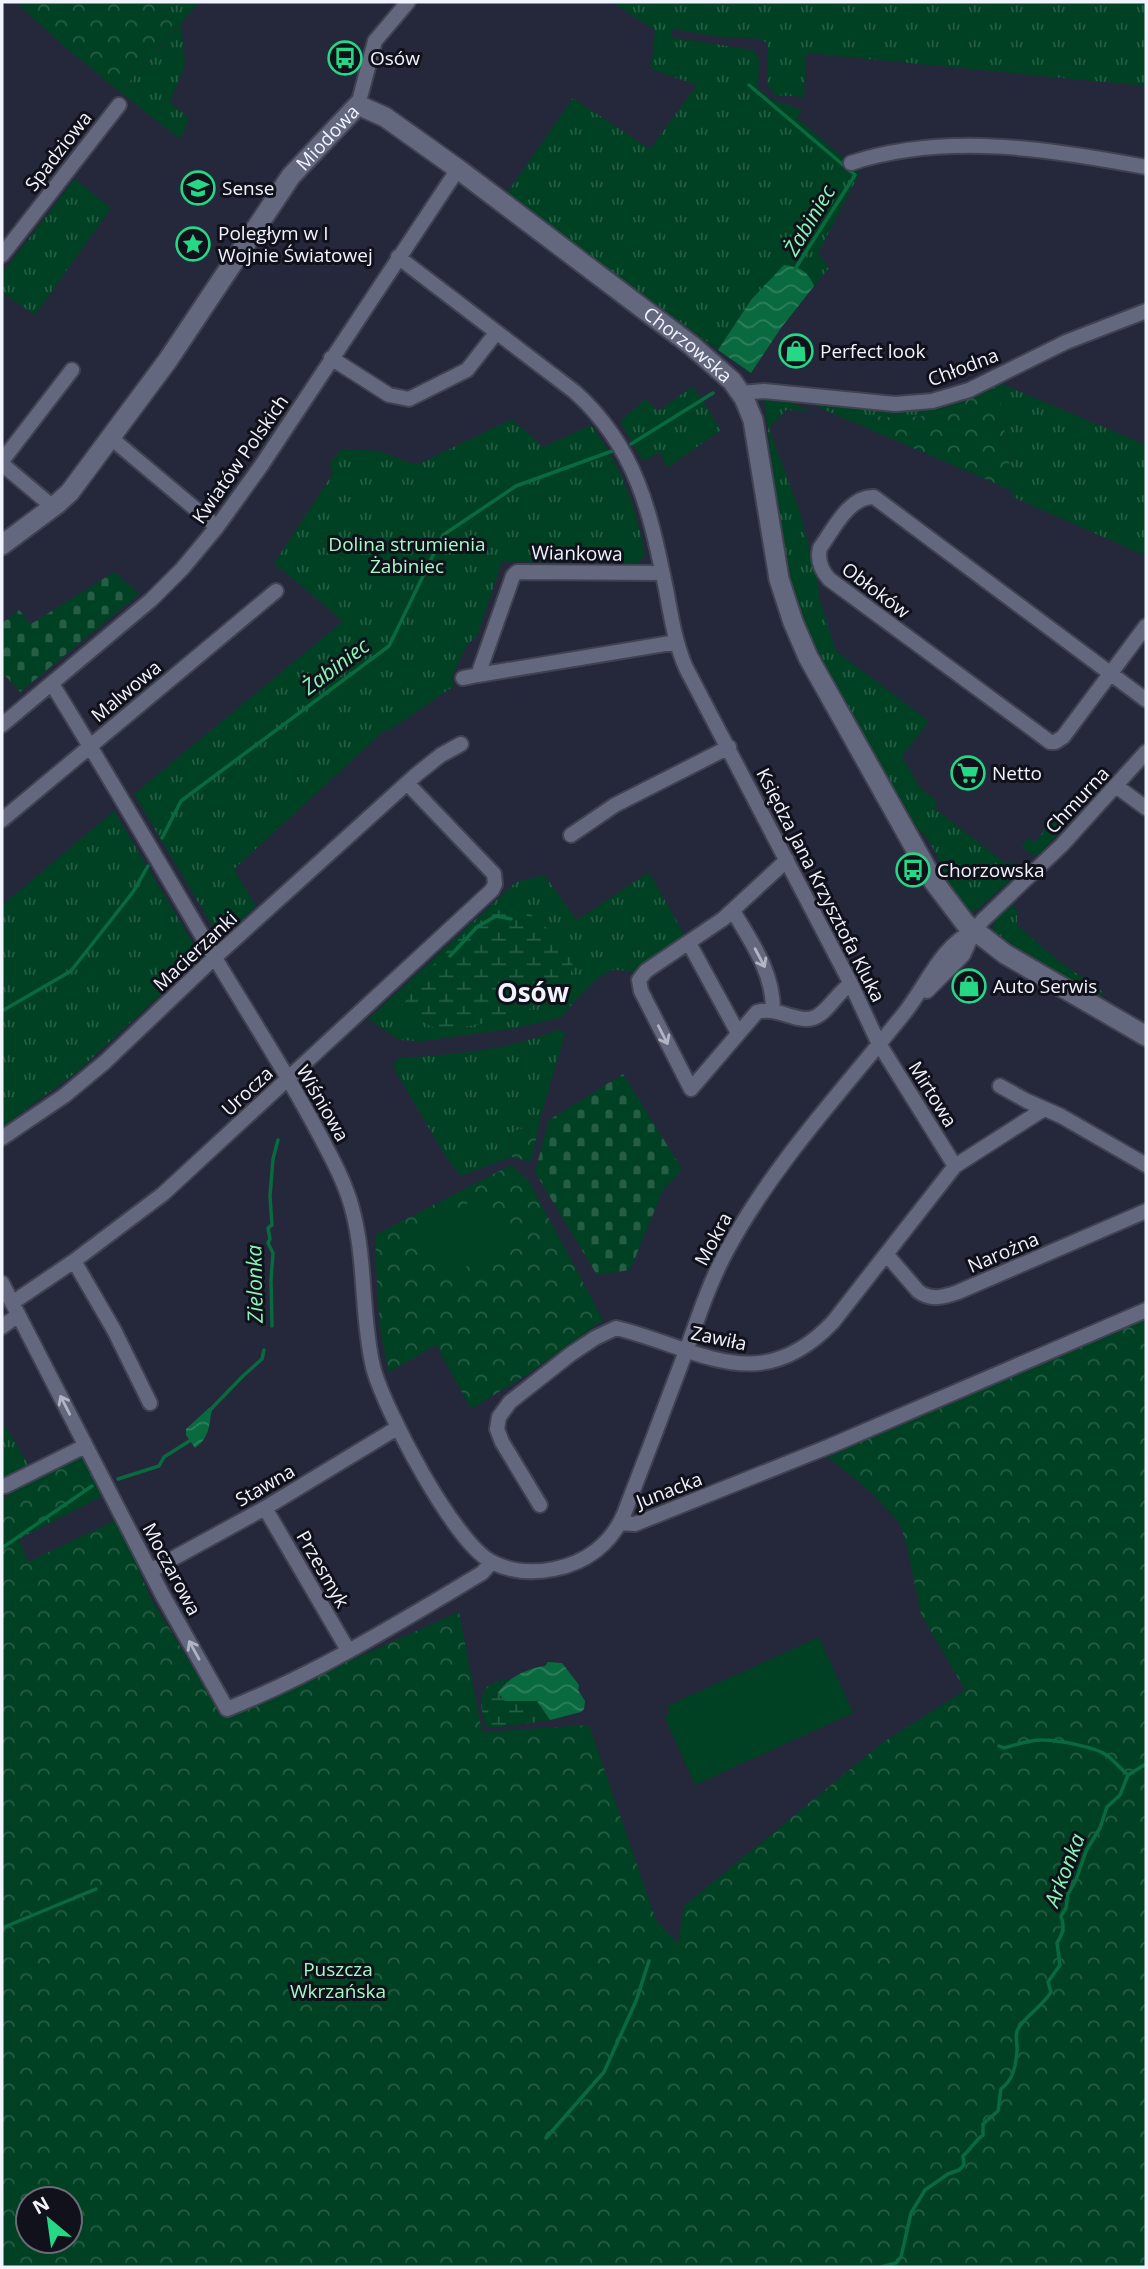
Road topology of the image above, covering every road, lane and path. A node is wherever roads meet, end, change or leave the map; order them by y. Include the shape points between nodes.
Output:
1 (408, 2) edge
2 (119, 105) dead end
3 (358, 105) junction
4 (851, 163) dead end
5 (1146, 167) edge
6 (458, 169) junction
7 (2, 255) edge
8 (398, 257) junction
9 (1146, 311) edge
10 (496, 332) junction
11 (331, 358) junction
12 (72, 370) dead end
13 (741, 393) junction
14 (111, 438) junction
15 (2, 463) edge
16 (53, 507) junction
17 (217, 527) junction
18 (2, 545) edge
19 (662, 573) junction
20 (276, 591) dead end
21 (1146, 626) edge
22 (677, 642) junction
23 (1111, 673) junction
24 (478, 675) junction
25 (463, 678) dead end
26 (52, 684) junction
27 (1146, 700) edge
28 (2, 725) edge
29 (461, 744) dead end
30 (91, 746) junction
31 (729, 747) junction
32 (1146, 752) edge
33 (407, 783) junction
34 (1116, 786) junction
35 (1146, 808) edge
36 (2, 820) edge
37 (571, 835) dead end
38 (787, 860) junction
39 (733, 911) junction
40 (974, 931) junction
41 (690, 943) junction
42 (215, 957) junction
43 (851, 984) junction
44 (773, 1010) junction
45 (738, 1034) junction
46 (1146, 1036) edge
47 (878, 1042) junction
48 (288, 1080) junction
49 (1000, 1086) dead end
50 (1044, 1109) junction
51 (2, 1138) edge
52 (1146, 1165) edge
53 (955, 1166) junction
54 (1146, 1211) edge
55 (887, 1255) junction
56 (74, 1261) junction
57 (2, 1283) edge
58 (15, 1309) junction
59 (1146, 1310) edge
60 (2, 1327) edge
61 (686, 1352) junction
62 (150, 1403) dead end
63 (397, 1428) junction
64 (85, 1446) junction
65 (5, 1486) dead end
66 (540, 1505) dead end
67 (265, 1508) junction
68 (620, 1523) junction
69 (492, 1562) junction
70 (150, 1570) junction
71 (348, 1650) junction

1 - 3 street, Miodowa via 374,43
2 - 7 street, Spadziowa
3 - 6 street, Chorzowska via 385,117
3 - 14 street, Miodowa via 291,176
4 - 5 street via 881,153 982,145
6 - 8 street, Kwiatów Polskich
6 - 13 street, Chorzowska via 712,361
8 - 10 street, Księdza Jana Krzysztofa Kluka
8 - 11 street, Kwiatów Polskich
9 - 13 street, Chłodna via 1066,342 969,390 932,401 895,404 764,391
10 - 11 street via 467,370 410,398 389,395
10 - 19 street, Księdza Jana Krzysztofa Kluka via 575,392 610,432 643,492
11 - 17 street, Kwiatów Polskich
12 - 15 street
13 - 40 street, Chorzowska via 756,435 775,564 796,631 929,874
14 - 16 street, Miodowa
14 - 17 street
15 - 16 street
16 - 18 street, Miodowa
17 - 26 street, Kwiatów Polskich via 167,585
19 - 22 street, Księdza Jana Krzysztofa Kluka
19 - 24 street, Wiankowa via 517,572
20 - 30 street, Malwowa
21 - 23 street, Obłoków
22 - 24 street
22 - 31 street, Księdza Jana Krzysztofa Kluka
23 - 23 street, Obłoków via 874,497 863,497 852,505 820,548 820,564 829,579 1045,741 1063,737
23 - 27 street, Obłoków
24 - 25 street
26 - 28 street, Kwiatów Polskich
26 - 30 street, Wiśniowa
29 - 33 street, Macierzanki
30 - 36 street, Malwowa
30 - 42 street, Wiśniowa
31 - 37 street via 615,805
31 - 38 street, Księdza Jana Krzysztofa Kluka
32 - 34 street, Chmurna
33 - 42 street, Macierzanki
33 - 48 street, Urocza via 494,874 492,890
34 - 35 street
34 - 40 street, Chmurna
38 - 39 street
38 - 43 street, Księdza Jana Krzysztofa Kluka
39 - 41 street
39 -> 44 street via 769,975
40 - 46 street, Chorzowska
40 - 47 street, Mokra via 958,940
41 - 45 street
41 -> 45 street via 646,971 639,981 691,1089
42 - 48 street, Wiśniowa
42 - 51 street, Macierzanki via 90,1075
43 - 44 street via 815,1017
43 - 47 street, Księdza Jana Krzysztofa Kluka
44 - 45 street via 753,1015
47 - 53 street, Mirtowa
47 - 61 street, Mokra via 744,1220 713,1279
48 - 56 street, Urocza via 163,1194
48 - 63 street, Wiśniowa via 351,1201 370,1350
49 - 50 street
50 - 52 street
50 - 53 street, Zawiła
53 - 55 street, Zawiła
54 - 55 street, Narożna via 939,1298 918,1291
55 - 61 street, Zawiła via 833,1322 795,1351 775,1360 746,1364
56 - 58 street, Urocza
56 - 62 street
57 - 58 street, Moczarowa
58 - 60 street, Urocza
64 -> 58 street, Moczarowa
59 - 68 street, Junacka via 721,1491 635,1524
61 - 66 street, Zawiła via 616,1328 583,1345 502,1409 499,1435
61 - 68 street, Mokra
63 - 67 street, Stawna
63 - 69 street, Wiśniowa via 463,1535
64 - 65 street
64 - 70 street, Moczarowa
67 - 70 street, Stawna
67 - 71 street, Przesmyk
68 - 69 street, Junacka via 600,1549 565,1566 531,1571
69 - 71 street via 482,1573
71 -> 70 street, Moczarowa via 228,1709

